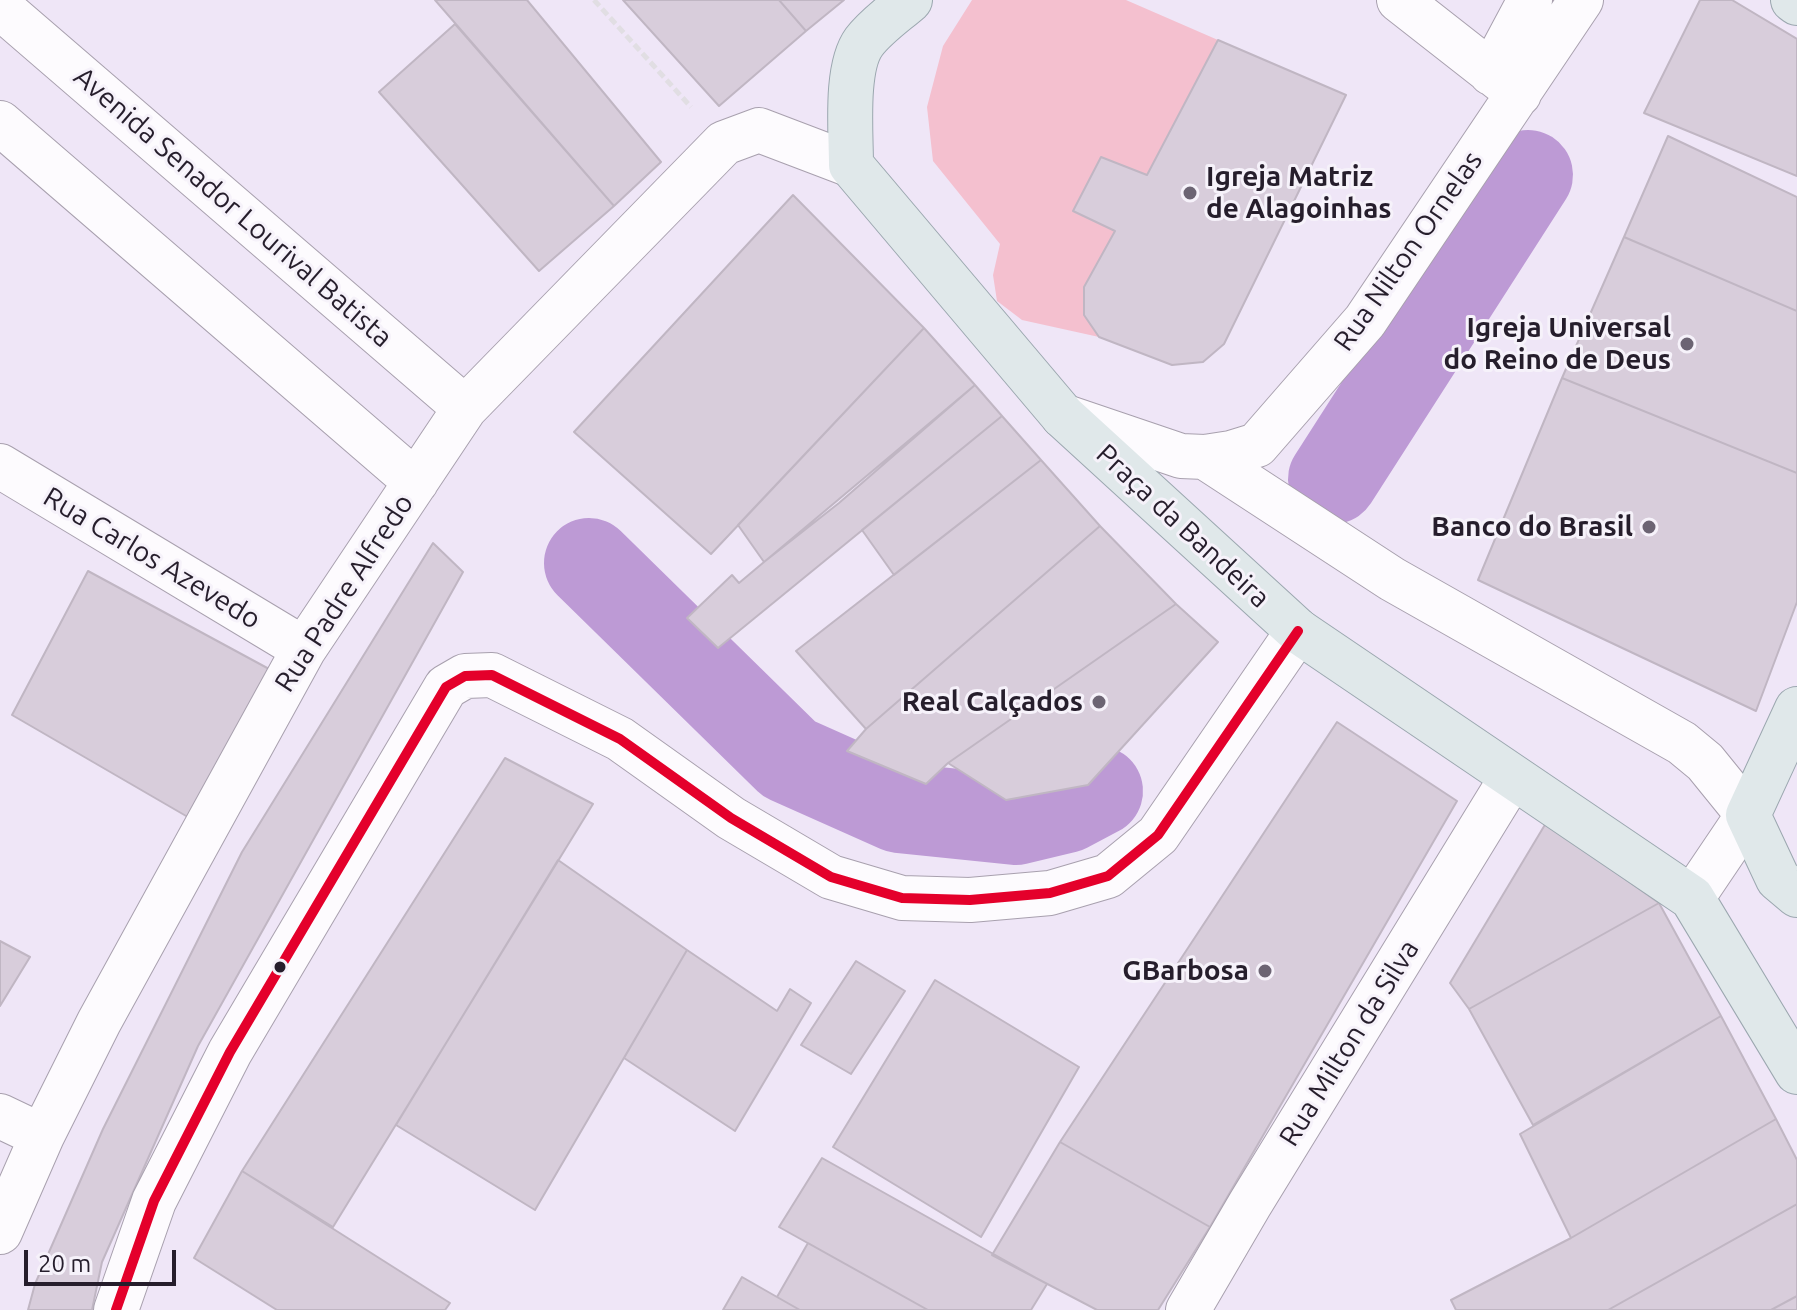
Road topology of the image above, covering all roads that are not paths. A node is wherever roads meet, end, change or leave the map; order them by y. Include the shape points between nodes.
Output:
1 (1399, 0) edge
2 (1530, 0) edge
3 (1581, 0) edge
4 (0, 7) edge
5 (897, 12) edge
6 (1505, 83) junction
7 (0, 123) edge
8 (851, 165) junction
9 (465, 408) junction
10 (1063, 416) junction
11 (1205, 457) junction
12 (0, 466) edge
13 (416, 482) junction
14 (1298, 631) junction
15 (304, 649) junction
16 (1797, 709) edge
17 (1512, 777) junction
18 (1748, 815) junction
19 (1797, 895) edge
20 (1692, 898) junction
21 (1797, 1072) edge
22 (0, 1116) edge
23 (42, 1136) junction
24 (0, 1232) edge
25 (116, 1310) edge
26 (1188, 1310) edge

1 - 6 street
2 - 6 street
3 - 6 street, Rua Nilton Ornelas
4 - 9 street, Avenida Senador Lourival Batista
5 - 8 main road via 864,43 856,60
6 - 11 street, Rua Nilton Ornelas via 1365,321 1257,445
7 - 13 street
8 - 9 street, Rua Padre Alfredo via 759,130 724,143
8 - 10 main road, Praça da Bandeira
9 - 13 street, Rua Padre Alfredo
10 - 11 street, Rua Nilton Ornelas via 1181,456
10 - 14 main road, Praça da Bandeira
11 - 18 street via 1392,579 1682,743 1705,762
12 - 15 street, Rua Carlos Azevedo
13 - 15 street, Rua Padre Alfredo
14 - 17 main road, Praça da Bandeira
14 - 25 street via 1158,835 1108,876 1050,893 970,900 902,898 831,877 731,818 620,739 492,675 465,676 446,687 230,1052 154,1201
15 - 23 street, Rua Padre Alfredo
16 - 18 main road
17 - 20 main road, Praça da Bandeira
17 - 26 street, Rua Milton da Silva
18 - 19 main road via 1778,879
18 - 20 street
20 - 21 main road, Praça da Bandeira
22 - 23 street
23 - 24 street, Rua Padre Alfredo

